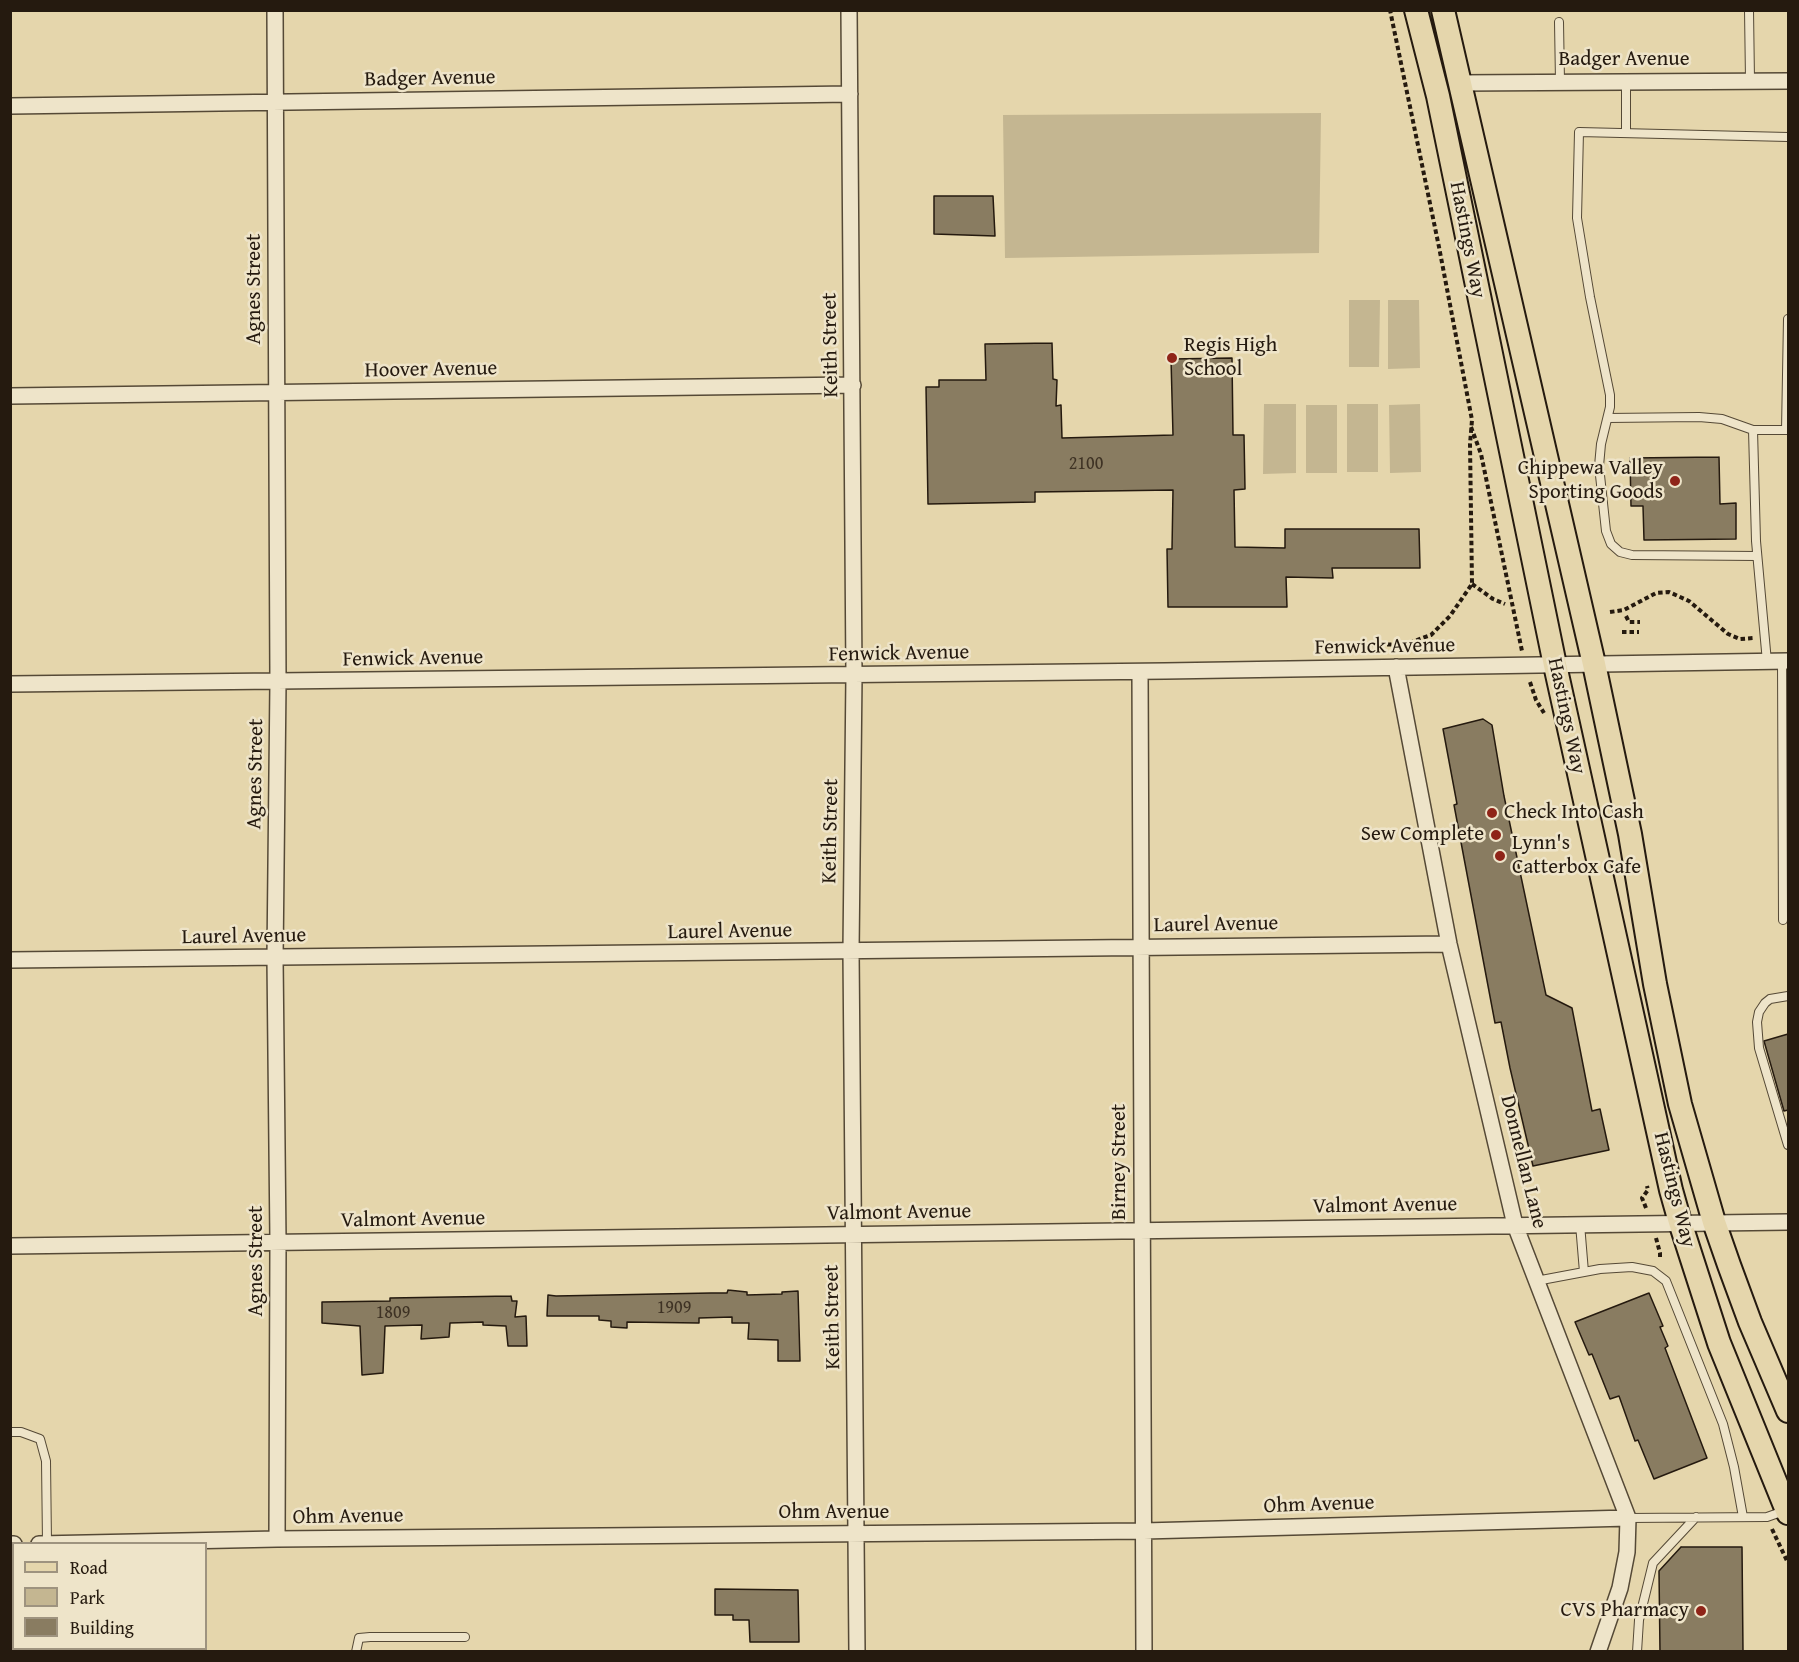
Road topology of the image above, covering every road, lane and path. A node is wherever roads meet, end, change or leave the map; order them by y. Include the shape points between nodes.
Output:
1 (275, 10) edge
2 (849, 10) edge
3 (1390, 10) edge
4 (1416, 10) edge
5 (1426, 10) edge
6 (1443, 10) edge
7 (1749, 10) edge
8 (1559, 22) dead end
9 (1750, 80) junction
10 (1626, 81) junction
11 (1788, 81) edge
12 (1560, 82) junction
13 (1459, 84) junction
14 (849, 94) junction
15 (275, 102) junction
16 (10, 106) edge
17 (1626, 133) junction
18 (1788, 137) edge
19 (1788, 319) edge
20 (853, 385) junction
21 (276, 393) junction
22 (10, 396) edge
23 (1608, 418) junction
24 (1753, 430) junction
25 (1787, 430) edge
26 (1757, 556) junction
27 (1472, 584) junction
28 (1504, 604) dead end
29 (1610, 612) dead end
30 (1626, 616) dead end
31 (1640, 622) dead end
32 (1622, 632) dead end
33 (1639, 632) dead end
34 (1764, 638) junction
35 (1372, 645) dead end
36 (1779, 661) edge
37 (1594, 664) junction
38 (1555, 665) junction
39 (1396, 667) junction
40 (1140, 672) junction
41 (854, 675) junction
42 (278, 682) junction
43 (10, 684) edge
44 (1783, 920) dead end
45 (1449, 944) junction
46 (1142, 947) junction
47 (851, 951) junction
48 (275, 958) junction
49 (10, 960) edge
50 (1788, 996) edge
51 (1788, 1146) edge
52 (1680, 1222) junction
53 (1714, 1222) junction
54 (1788, 1222) edge
55 (1580, 1224) junction
56 (1515, 1225) junction
57 (1141, 1230) junction
58 (853, 1234) junction
59 (278, 1242) junction
60 (10, 1246) edge
61 (1584, 1272) junction
62 (1536, 1281) junction
63 (1788, 1412) edge
64 (10, 1432) edge
65 (1788, 1511) edge
66 (1696, 1517) junction
67 (1743, 1517) junction
68 (1628, 1518) junction
69 (1144, 1531) junction
70 (857, 1534) junction
71 (277, 1539) junction
72 (47, 1542) edge
73 (142, 1542) edge
74 (465, 1637) dead end
75 (356, 1652) edge
76 (857, 1652) edge
77 (1144, 1652) edge
78 (1598, 1652) edge
79 (1637, 1652) edge

1 - 15 street, Agnes Street
2 - 14 street, Keith Street
3 - 27 path via 1472,420
4 - 38 main road, Hastings Way via 1438,96
5 - 13 main road via 1439,63 1450,81
6 - 13 main road, Hastings Way
7 - 9 lane
8 - 12 lane
9 - 10 street, Badger Avenue
9 - 11 street, Badger Avenue
10 - 12 street, Badger Avenue
10 - 17 lane
12 - 13 street, Badger Avenue
13 - 37 main road, Hastings Way
14 - 15 street, Badger Avenue
14 - 20 street, Keith Street
15 - 16 street, Badger Avenue
15 - 21 street, Agnes Street
17 - 18 lane
17 - 23 lane via 1579,132 1577,218 1610,394
19 - 25 lane
20 - 21 street, Hoover Avenue
20 - 41 street, Keith Street
21 - 22 street, Hoover Avenue
21 - 42 street, Agnes Street
23 - 24 lane via 1699,417 1722,419
23 - 26 lane via 1599,466 1611,544 1632,555
24 - 25 lane
24 - 26 lane
26 - 34 lane
27 - 28 path
27 - 35 path via 1431,635 1406,644
29 - 34 path via 1624,610 1656,593 1669,592 1689,601 1732,637
30 - 31 path via 1629,622
32 - 33 path
34 - 36 lane
36 - 37 street, Fenwick Avenue
36 - 44 lane
37 - 38 street, Fenwick Avenue
37 - 53 main road, Hastings Way via 1680,1104
38 - 39 street, Fenwick Avenue
38 - 52 main road, Hastings Way
39 - 40 street, Fenwick Avenue
39 - 45 street, Donnellan Lane
40 - 41 street, Fenwick Avenue
40 - 46 street, Birney Street
41 - 42 street, Fenwick Avenue
41 - 47 street, Keith Street
42 - 43 street, Fenwick Avenue
42 - 48 street, Agnes Street
45 - 46 street, Laurel Avenue
45 - 56 street, Donnellan Lane
46 - 47 street, Laurel Avenue
46 - 57 street, Birney Street
47 - 48 street, Laurel Avenue
47 - 58 street, Keith Street
48 - 49 street, Laurel Avenue
48 - 59 street, Agnes Street
50 - 51 lane via 1765,1003 1757,1022 1759,1048
52 - 53 street, Valmont Avenue
52 - 55 street, Valmont Avenue
52 - 65 main road, Hastings Way via 1719,1343
53 - 54 street, Valmont Avenue
53 - 63 main road, Hastings Way
55 - 56 street, Valmont Avenue
55 - 61 lane
56 - 57 street, Valmont Avenue
56 - 62 street, Donnellan Lane
57 - 58 street, Valmont Avenue
57 - 69 street, Birney Street
58 - 59 street, Valmont Avenue
58 - 70 street, Keith Street
59 - 60 street, Valmont Avenue
59 - 71 street, Agnes Street
61 - 62 lane
61 - 67 lane via 1642,1268 1666,1281 1723,1424
62 - 68 street, Donnellan Lane
64 - 72 lane via 40,1439 46,1461
65 - 67 lane
66 - 67 lane
66 - 68 lane
66 - 79 lane via 1653,1563 1639,1620
68 - 69 street, Ohm Avenue
68 - 78 street, Donnellan Lane via 1620,1588
69 - 70 street, Ohm Avenue
69 - 77 street, Birney Street
70 - 71 street, Ohm Avenue
70 - 76 street, Keith Street
71 - 73 street, Ohm Avenue
74 - 75 lane via 359,1638

